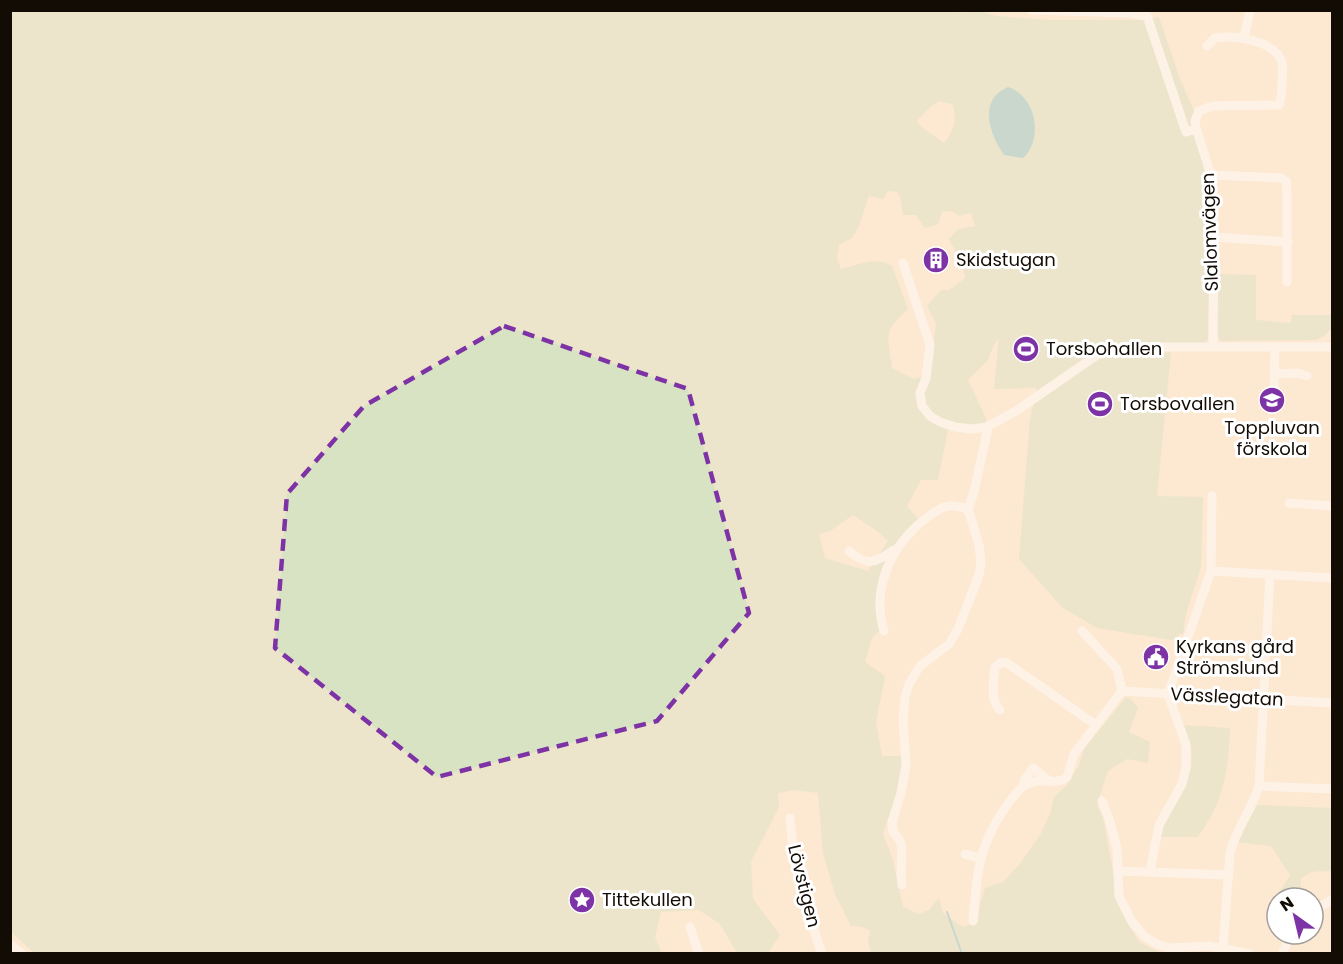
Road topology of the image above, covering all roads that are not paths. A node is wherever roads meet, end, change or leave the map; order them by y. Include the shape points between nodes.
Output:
1 (1030, 10) edge
2 (1250, 10) edge
3 (1244, 39) junction
4 (1206, 46) dead end
5 (1196, 128) junction
6 (1211, 175) junction
7 (1214, 237) junction
8 (1288, 242) junction
9 (903, 263) dead end
10 (1287, 282) dead end
11 (1213, 346) junction
12 (1332, 347) edge
13 (1275, 348) junction
14 (1275, 374) junction
15 (1307, 376) dead end
16 (1274, 386) dead end
17 (987, 427) junction
18 (1212, 496) dead end
19 (1289, 503) dead end
20 (1332, 506) edge
21 (968, 509) junction
22 (897, 548) junction
23 (849, 551) dead end
24 (1211, 570) junction
25 (1270, 574) junction
26 (1332, 578) edge
27 (884, 631) dead end
28 (1082, 631) dead end
29 (1122, 691) junction
30 (1168, 694) junction
31 (1264, 699) junction
32 (1332, 703) edge
33 (1000, 710) dead end
34 (1096, 725) junction
35 (1259, 786) junction
36 (1332, 789) edge
37 (1102, 801) dead end
38 (790, 818) dead end
39 (965, 854) dead end
40 (979, 858) junction
41 (1119, 871) junction
42 (1150, 872) junction
43 (1228, 875) junction
44 (902, 885) dead end
45 (973, 921) dead end
46 (690, 927) dead end
47 (10, 944) edge
48 (1223, 947) junction
49 (22, 954) edge
50 (699, 954) edge
51 (822, 954) edge
52 (1250, 954) edge

1 - 5 street via 1147,16 1186,132
2 - 3 street
3 - 4 street via 1215,38
3 - 5 street via 1277,52 1282,63 1279,105 1212,106 1199,111
5 - 6 street, Slalomvägen
6 - 7 street, Slalomvägen
6 - 8 street via 1286,181
7 - 8 street
7 - 11 street, Slalomvägen
8 - 10 street
9 - 17 street via 930,345 920,393 922,406 930,416 955,427
11 - 13 street
11 - 17 street via 1125,347 1096,355
12 - 13 street
13 - 14 street
14 - 15 street
14 - 16 street
17 - 21 street
18 - 24 street
19 - 20 street
21 - 22 street via 941,508 913,528
21 - 44 street via 979,545 979,575 958,629 949,644 914,674 906,697 906,765 892,822 902,847
22 - 23 street via 868,562
22 - 27 street via 882,582 879,600
24 - 25 street
24 - 30 street
25 - 26 street
25 - 31 street
28 - 29 street via 1117,669
29 - 30 street, Vässlegatan
29 - 34 street
30 - 31 street, Vässlegatan
30 - 42 street via 1186,745 1187,763 1182,784 1159,825
31 - 32 street, Vässlegatan
31 - 35 street
33 - 34 street via 993,695 995,667 1002,662
34 - 40 street via 1072,757 1067,777 1059,782 1048,780 1034,768 1001,813
35 - 36 street
35 - 43 street via 1232,844
37 - 41 street via 1115,840
38 - 51 street, Lövstigen via 801,890
39 - 40 street
40 - 45 street
41 - 42 street
41 - 48 street via 1119,896 1132,922 1149,940 1170,948
42 - 43 street
43 - 48 street
46 - 50 street
47 - 49 street
48 - 52 street

